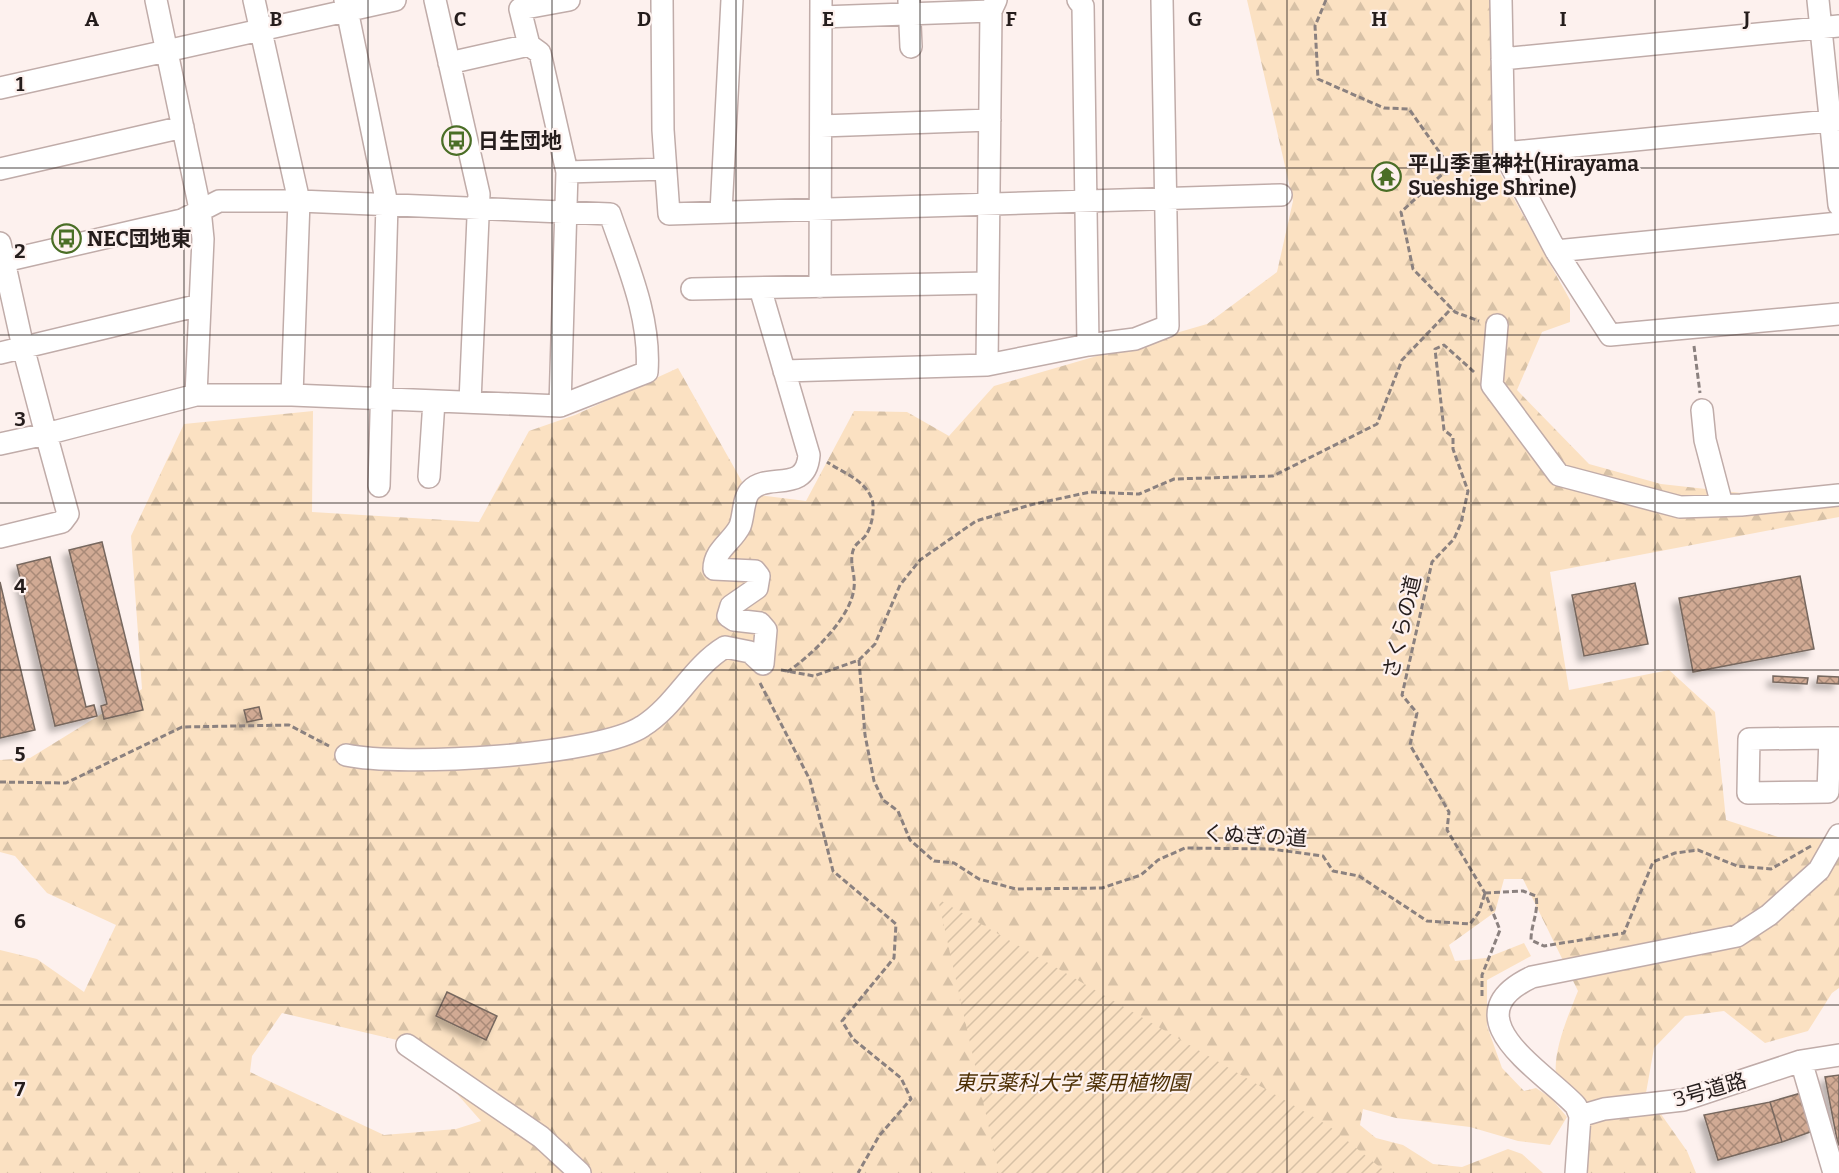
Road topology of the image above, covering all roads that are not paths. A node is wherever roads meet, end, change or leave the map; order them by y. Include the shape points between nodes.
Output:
1 (156, 0) edge
2 (254, 0) edge
3 (395, 0) edge
4 (435, 0) edge
5 (569, 0) edge
6 (662, 0) edge
7 (732, 0) edge
8 (1162, 0) edge
9 (1501, 0) edge
10 (1818, 0) edge
11 (1087, 2) edge
12 (346, 6) edge
13 (994, 6) edge
14 (909, 7) edge
15 (821, 9) edge
16 (1830, 27) edge
17 (261, 30) junction
18 (529, 45) junction
19 (911, 47) dead end
20 (167, 51) junction
21 (1502, 59) junction
22 (449, 63) junction
23 (0, 88) edge
24 (990, 120) junction
25 (1835, 120) edge
26 (821, 126) junction
27 (183, 127) junction
28 (1504, 153) junction
29 (0, 169) edge
30 (665, 169) junction
31 (567, 172) junction
32 (1281, 195) dead end
33 (1165, 199) junction
34 (299, 201) junction
35 (1088, 201) junction
36 (387, 204) junction
37 (989, 204) junction
38 (1839, 205) edge
39 (478, 207) junction
40 (200, 209) junction
41 (821, 209) junction
42 (566, 212) junction
43 (722, 212) junction
44 (1839, 223) edge
45 (1556, 251) junction
46 (1, 255) edge
47 (988, 283) junction
48 (820, 287) junction
49 (760, 288) junction
50 (692, 289) dead end
51 (200, 305) junction
52 (1839, 314) edge
53 (1497, 326) road end
54 (1088, 345) junction
55 (23, 347) junction
56 (0, 352) edge
57 (987, 364) junction
58 (784, 371) junction
59 (196, 395) junction
60 (292, 395) junction
61 (382, 399) junction
62 (434, 401) junction
63 (470, 402) junction
64 (560, 406) junction
65 (1702, 410) road end
66 (46, 434) junction
67 (0, 444) edge
68 (429, 477) dead end
69 (380, 486) dead end
70 (1839, 495) edge
71 (1722, 505) junction
72 (0, 537) edge
73 (1835, 738) edge
74 (346, 755) road end
75 (1839, 836) edge
76 (407, 1045) dead end
77 (1839, 1055) edge
78 (1801, 1061) junction
79 (1580, 1116) junction
80 (580, 1173) edge
81 (1576, 1173) edge
82 (1834, 1173) edge

1 - 20 street
2 - 17 street
3 - 12 street
4 - 22 street
5 - 18 street via 520,9
6 - 30 street
7 - 43 street
8 - 33 street
9 - 21 street
10 - 16 street
11 - 35 street
12 - 17 street
12 - 36 street
13 - 14 street
13 - 24 street
14 - 15 street
14 - 19 street
15 - 26 street
16 - 21 street
16 - 25 street
17 - 20 street
17 - 34 street
18 - 22 street
18 - 31 street via 540,53
20 - 23 street
20 - 27 street
21 - 28 street
22 - 39 street via 479,194
24 - 26 street
24 - 37 street
25 - 28 street
25 - 38 street
26 - 41 street
27 - 29 street
27 - 40 street
28 - 45 street
30 - 31 street
30 - 43 street via 669,214
31 - 42 street
32 - 33 street
33 - 35 street
33 - 54 street via 1168,326 1135,339
34 - 36 street
34 - 40 street via 219,201
34 - 60 street
35 - 37 street
35 - 54 street
36 - 39 street
36 - 61 street
37 - 41 street
37 - 47 street
39 - 42 street
39 - 63 street
40 - 46 street via 182,219
40 - 51 street
41 - 43 street
41 - 48 street
42 - 64 street
42 - 64 street via 610,214 639,298 648,353 647,372
44 - 45 street
45 - 52 street via 1610,335
46 - 55 street
47 - 48 street
47 - 57 street
48 - 49 street
49 - 50 street
49 - 58 street
51 - 55 street
51 - 59 street
53 - 71 street via 1492,385 1559,475 1680,507
54 - 57 street
55 - 56 street
55 - 66 street
57 - 58 street
58 - 74 street via 809,455 804,472 792,480 755,487 749,492 739,528 714,561 714,569 755,571 759,576 757,588 730,606 728,616 760,623 766,630 760,671 750,652 725,647 707,658 643,727 605,743 483,756 370,760
59 - 60 street
59 - 66 street
60 - 61 street
61 - 62 street
61 - 69 street
62 - 63 street
62 - 68 street
63 - 64 street
65 - 71 street via 1705,440
66 - 67 street
66 - 72 street via 68,514 62,522
70 - 71 street
73 - 73 street via 1749,739 1748,793 1828,792
75 - 79 street via 1819,870 1769,915 1737,936 1532,977 1515,985 1502,1001 1502,1033 1511,1047 1569,1098
76 - 80 street via 541,1137
77 - 78 street, 3号道路
78 - 79 street, 3号道路 via 1683,1100 1605,1109
78 - 82 street
79 - 81 street

